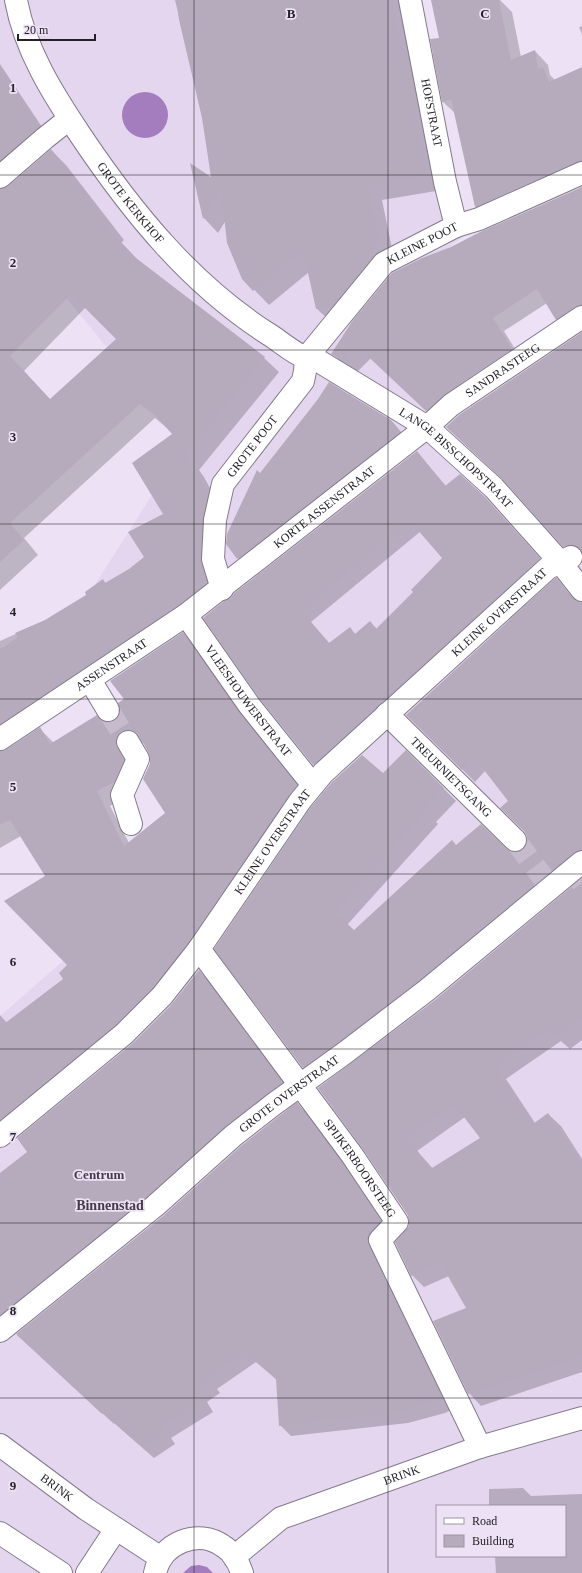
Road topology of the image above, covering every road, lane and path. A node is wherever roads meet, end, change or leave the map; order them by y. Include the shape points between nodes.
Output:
1 (16, 0) edge
2 (410, 0) edge
3 (69, 119) junction
4 (0, 177) edge
5 (579, 180) edge
6 (456, 226) junction
7 (582, 318) edge
8 (306, 358) junction
9 (427, 427) junction
10 (566, 559) junction
11 (222, 589) junction
12 (582, 590) edge
13 (186, 615) junction
14 (90, 680) junction
15 (108, 710) tunnel mouth
16 (387, 714) junction
17 (0, 739) edge
18 (128, 742) tunnel mouth
19 (313, 785) junction
20 (131, 824) dead end
21 (515, 840) tunnel mouth
22 (578, 870) edge
23 (199, 949) junction
24 (300, 1085) junction
25 (0, 1136) edge
26 (0, 1331) edge
27 (582, 1418) edge
28 (0, 1445) edge
29 (480, 1447) junction
30 (116, 1529) junction
31 (0, 1533) edge
32 (158, 1565) edge
33 (238, 1565) edge
34 (61, 1573) edge
35 (87, 1573) edge

1 - 3 street, GROTE KERKHOF via 28,44
2 - 6 street, HOFSTRAAT via 445,182
3 - 4 street
3 - 8 street, GROTE KERKHOF via 126,201 190,271 244,317
5 - 6 street, KLEINE POOT
6 - 8 street, KLEINE POOT via 384,263
7 - 9 street, SANDRASTEEG via 451,405
8 - 9 street, LANGE BISSCHOPSTRAAT via 317,360
8 - 11 street, GROTE POOT via 303,381 223,484 216,520 214,559
9 - 10 street, LANGE BISSCHOPSTRAAT
9 - 11 street, KORTE ASSENSTRAAT
10 - 12 street, LANGE BISSCHOPSTRAAT
10 - 16 street, KLEINE OVERSTRAAT via 548,568
11 - 13 street, ASSENSTRAAT
13 - 14 street, ASSENSTRAAT
13 - 19 street, VLEESHOUWERSTRAAT via 249,705
14 - 15 street
14 - 17 street, ASSENSTRAAT
16 - 19 street, KLEINE OVERSTRAAT
16 - 21 street, TREURNIETSGANG
18 - 20 street via 138,759 122,795
19 - 23 street, KLEINE OVERSTRAAT
22 - 24 street, GROTE OVERSTRAAT via 427,990
23 - 24 street, SPIJKERBOORSTEEG
23 - 25 street, KLEINE OVERSTRAAT via 162,996 124,1034
24 - 26 street, GROTE OVERSTRAAT via 234,1136 155,1206
24 - 29 street, SPIJKERBOORSTEEG via 397,1222 380,1240
27 - 29 street, BRINK
28 - 30 street, BRINK
29 - 33 street, BRINK via 281,1518
30 - 32 street, BRINK
30 - 35 street
31 - 34 street
32 - 33 street, BRINK via 169,1549 190,1539 202,1538 224,1546

